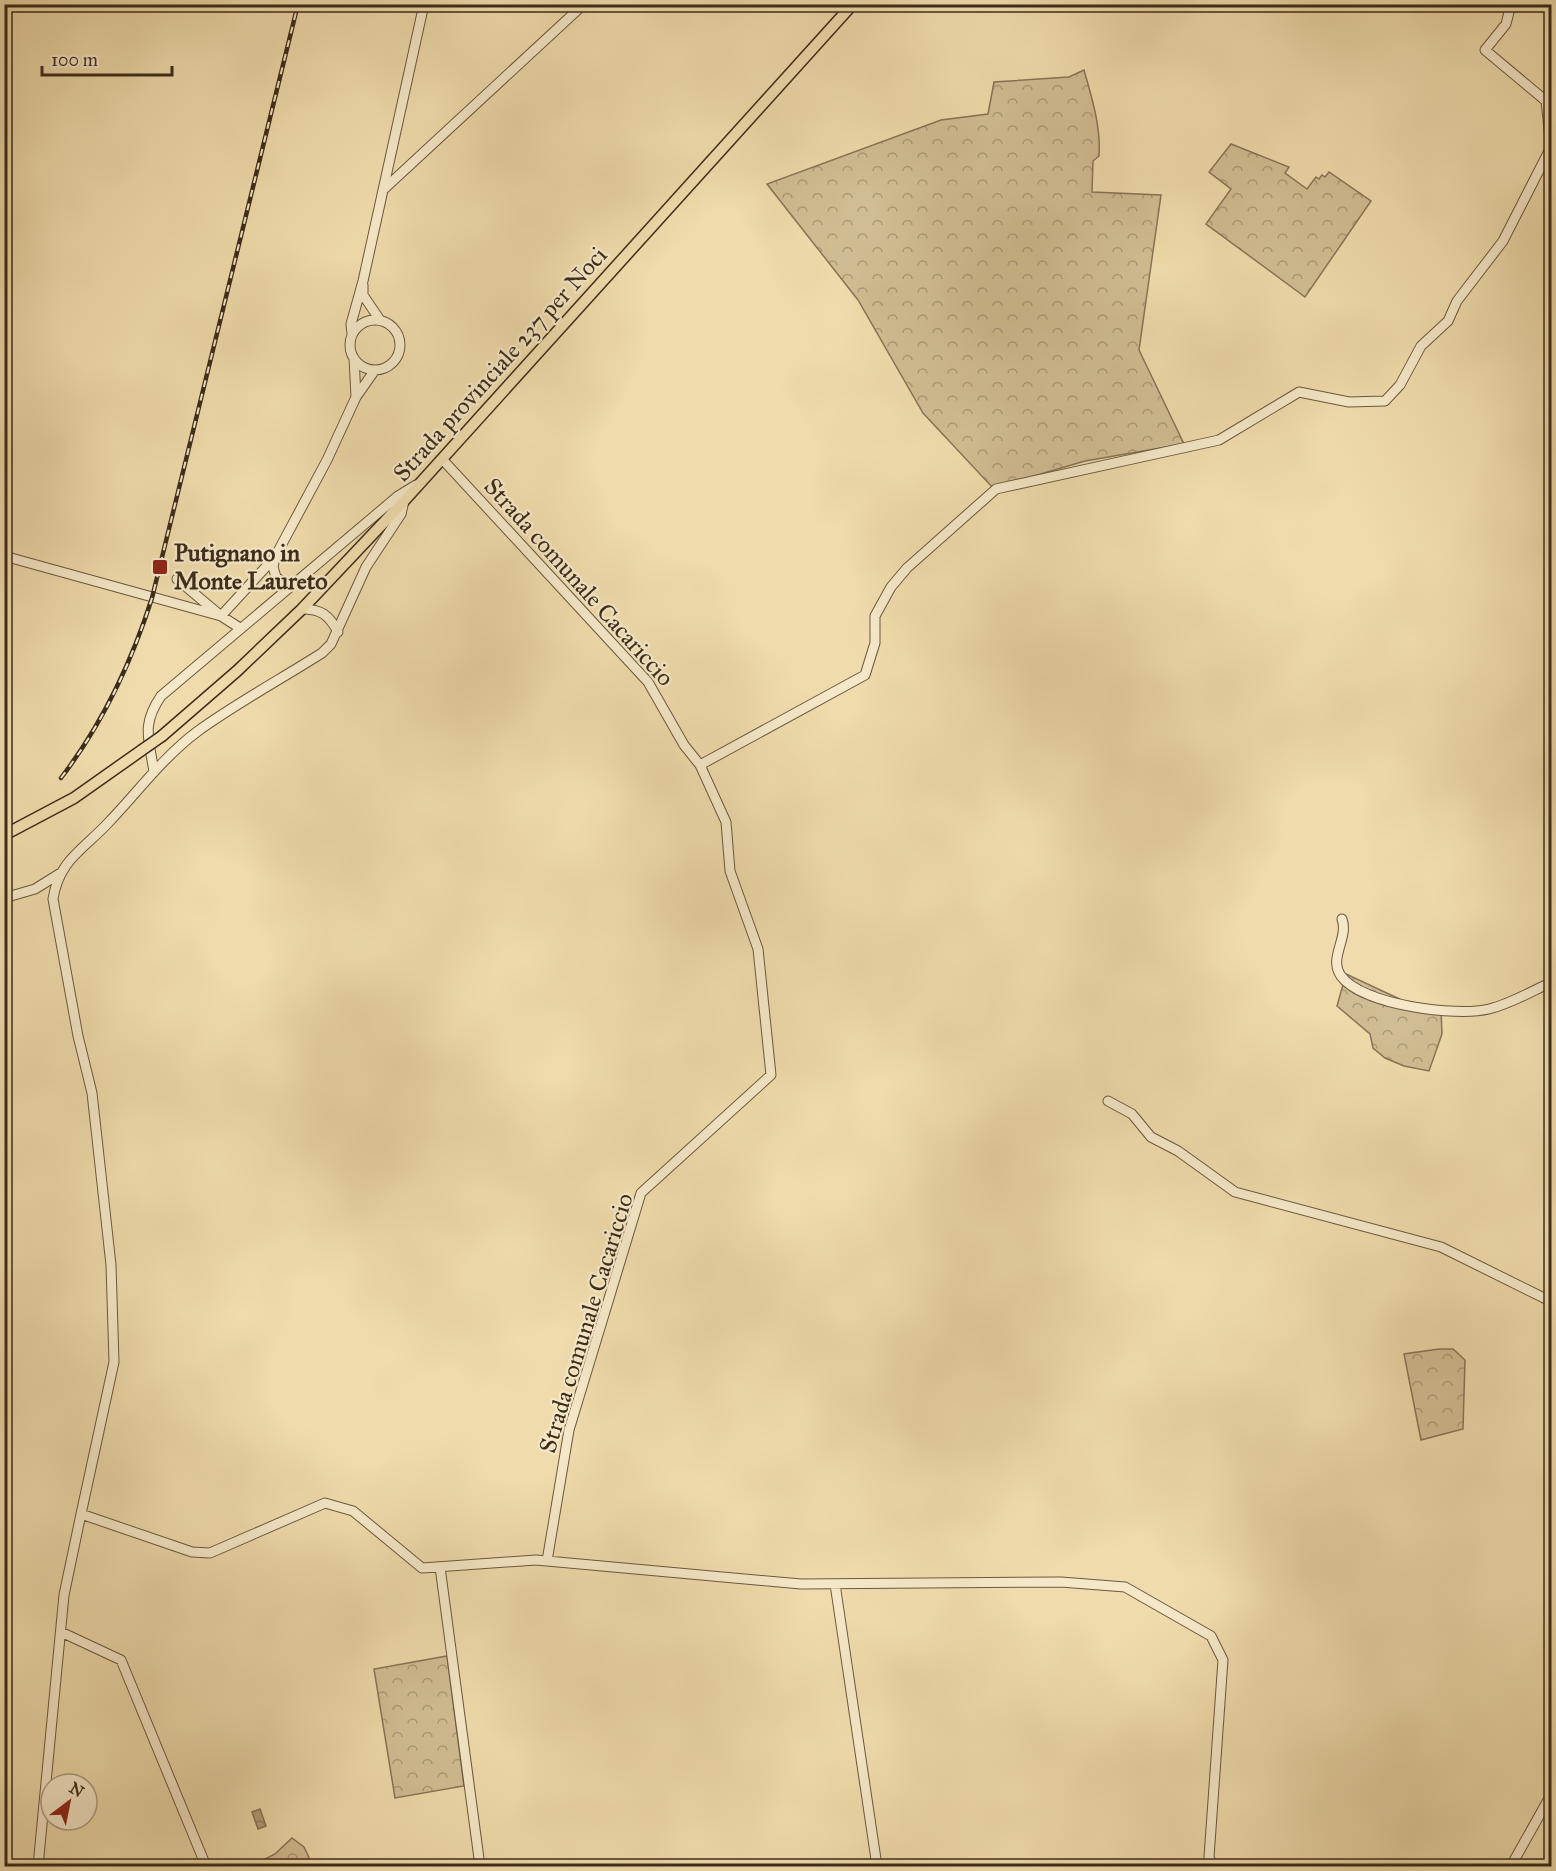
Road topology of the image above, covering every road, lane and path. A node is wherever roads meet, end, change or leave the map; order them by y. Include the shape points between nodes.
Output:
1 (424, 4) edge
2 (584, 4) edge
3 (854, 4) edge
4 (1511, 4) edge
5 (382, 191) junction
6 (363, 281) junction
7 (380, 320) junction
8 (352, 334) junction
9 (354, 358) junction
10 (375, 370) junction
11 (356, 397) junction
12 (442, 459) junction
13 (422, 481) junction
14 (404, 501) junction
15 (4, 556) edge
16 (275, 557) junction
17 (177, 579) dead end
18 (293, 585) junction
19 (302, 609) junction
20 (221, 616) junction
21 (240, 628) junction
22 (338, 632) junction
23 (700, 765) junction
24 (154, 772) junction
25 (4, 835) edge
26 (60, 873) junction
27 (4, 898) edge
28 (1342, 919) dead end
29 (1551, 982) edge
30 (1108, 1101) dead end
31 (1551, 1302) edge
32 (81, 1514) junction
33 (547, 1561) junction
34 (440, 1567) junction
35 (836, 1584) junction
36 (61, 1632) junction
37 (1551, 1793) edge
38 (38, 1866) edge
39 (206, 1866) edge
40 (480, 1866) edge
41 (877, 1866) edge
42 (1213, 1866) edge
43 (1511, 1866) edge

1 - 5 street
2 - 5 street
3 - 12 main road, Strada provinciale 237 per Noci
4 - 23 street via 1506,24 1485,50 1546,101 1551,147 1503,241 1457,301 1448,321 1421,346 1400,385 1385,401 1349,402 1299,392 1219,440 996,489 891,587 875,616 874,643 865,675
5 - 6 street
6 - 7 street via 363,295
6 - 8 street via 351,324
7 - 8 street via 363,322
7 - 10 street via 394,328 399,351 390,364
8 - 9 street
9 - 10 street
9 - 11 street
10 - 11 street
11 - 16 street
12 - 13 main road, Strada provinciale 237 per Noci
12 - 23 street, Strada comunale Cacariccio via 648,682
13 - 14 main road, Strada provinciale 237 per Noci
13 - 18 street via 398,496
14 - 19 main road, Strada provinciale 237 per Noci
14 - 22 street via 401,514 366,567
15 - 20 street
16 - 18 street via 276,577
16 - 20 street
17 - 20 street
18 - 21 street
19 - 22 street via 316,609 327,615
19 - 25 main road, Strada provinciale 237 per Noci, bridge via 162,736 74,798
20 - 21 street
21 - 24 street via 160,696 149,712 147,726
22 - 24 street via 322,653 197,732
23 - 33 street, Strada comunale Cacariccio via 726,822 730,871 758,950 771,1075 641,1193 569,1430
24 - 26 street
26 - 27 street via 35,889
26 - 32 street via 53,899 92,1093 111,1265 114,1362
28 - 29 street via 1345,928 1335,964 1341,977 1387,1001 1465,1013 1490,1009
30 - 31 street via 1132,1114 1151,1137 1178,1151 1235,1192 1442,1247
32 - 34 street via 192,1552 210,1553 325,1503 353,1511 422,1568
32 - 36 street via 64,1594
33 - 34 street
33 - 35 street
34 - 40 street
35 - 41 street
35 - 42 street via 1060,1582 1125,1587 1211,1636 1223,1660 1209,1857
36 - 38 street
36 - 39 street via 122,1660
37 - 43 street

